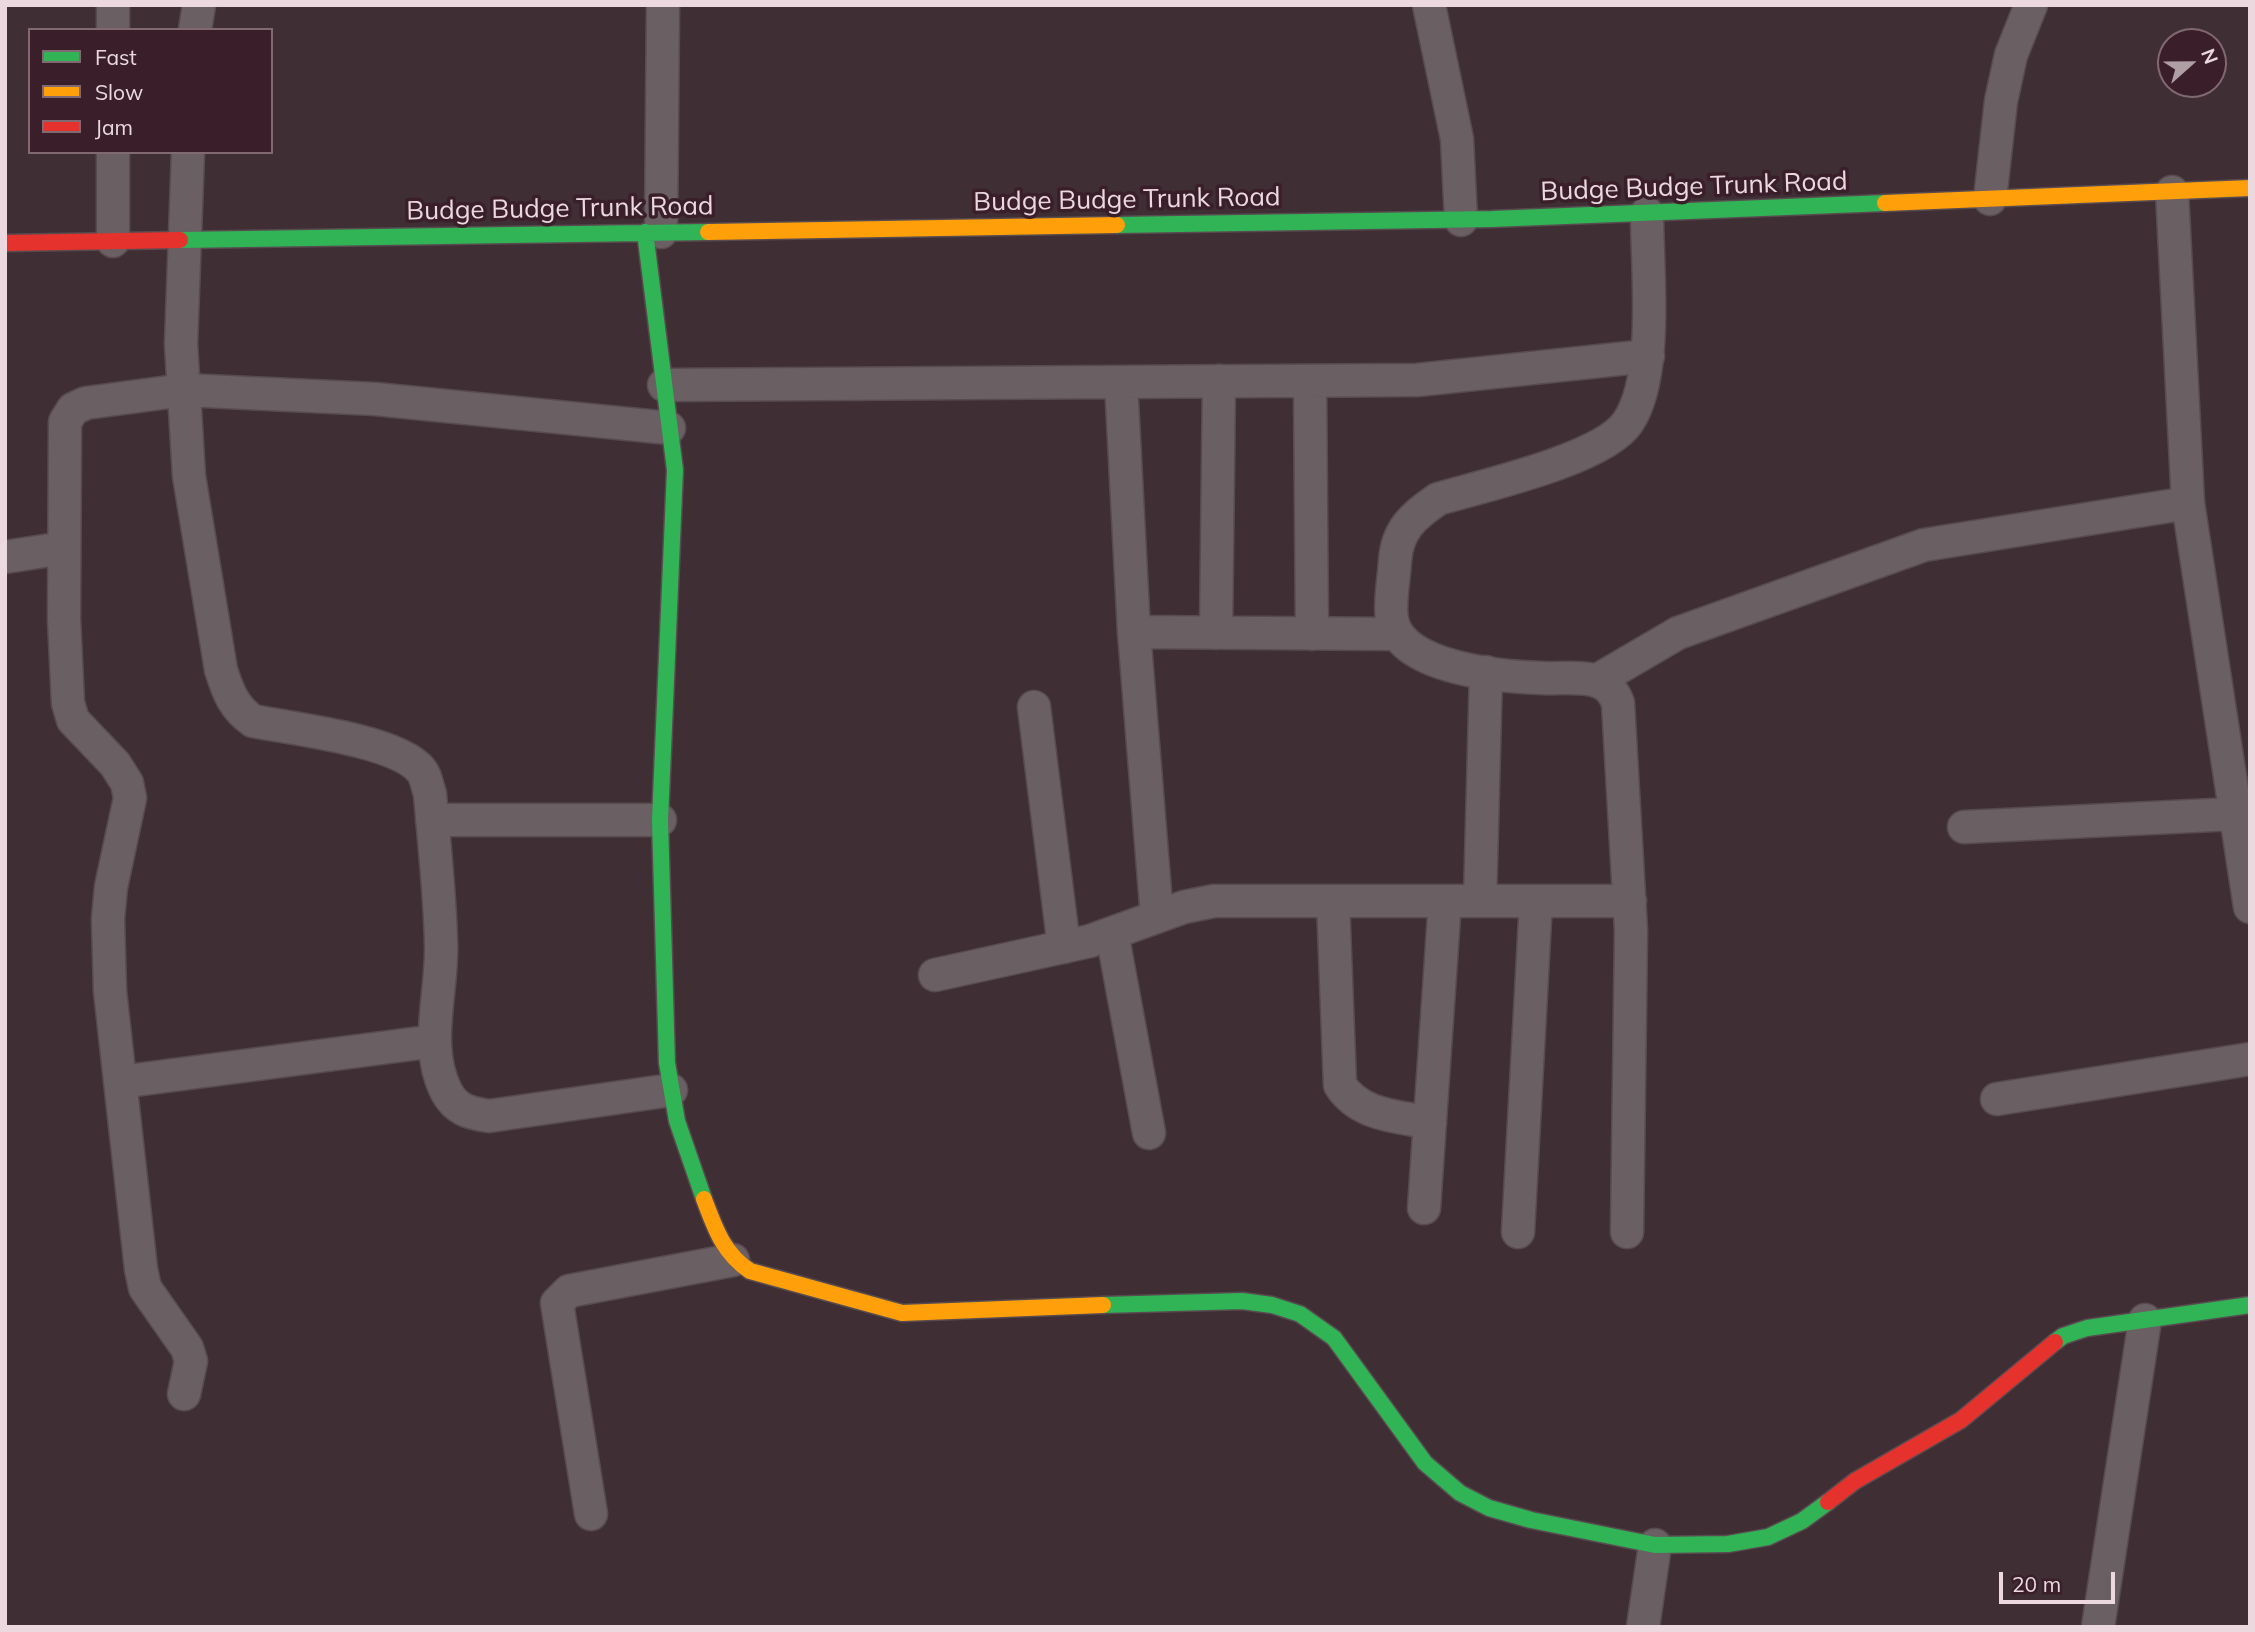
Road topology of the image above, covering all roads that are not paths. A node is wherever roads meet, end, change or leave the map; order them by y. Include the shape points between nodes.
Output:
1 (113, 5) edge
2 (199, 5) edge
3 (663, 5) edge
4 (1429, 5) edge
5 (2031, 5) edge
6 (113, 28) edge
7 (195, 28) edge
8 (113, 154) edge
9 (188, 154) edge
10 (2250, 188) edge
11 (2172, 192) junction
12 (1990, 199) junction
13 (1647, 213) junction
14 (1461, 220) junction
15 (653, 232) junction
16 (183, 239) junction
17 (113, 241) junction
18 (5, 243) edge
19 (1648, 356) junction
20 (1220, 381) junction
21 (1310, 381) junction
22 (1121, 382) junction
23 (664, 385) junction
24 (184, 390) junction
25 (669, 428) junction
26 (2188, 503) junction
27 (64, 548) junction
28 (5, 557) edge
29 (1134, 632) junction
30 (1216, 633) junction
31 (1312, 634) junction
32 (1397, 635) junction
33 (1486, 672) junction
34 (1596, 681) junction
35 (1034, 706) dead end
36 (2234, 814) junction
37 (432, 820) junction
38 (660, 820) junction
39 (1964, 827) dead end
40 (1333, 901) junction
41 (1445, 901) junction
42 (1480, 901) junction
43 (1536, 901) junction
44 (1630, 901) junction
45 (2250, 907) edge
46 (1157, 917) junction
47 (1112, 933) junction
48 (1064, 947) junction
49 (935, 975) dead end
50 (435, 1041) junction
51 (2250, 1059) edge
52 (120, 1083) junction
53 (671, 1090) junction
54 (1997, 1099) dead end
55 (1430, 1122) junction
56 (1149, 1133) dead end
57 (1424, 1208) dead end
58 (1518, 1232) dead end
59 (1627, 1232) dead end
60 (733, 1260) junction
61 (2250, 1305) edge
62 (2145, 1320) junction
63 (184, 1394) dead end
64 (591, 1514) dead end
65 (1655, 1545) junction
66 (1643, 1627) edge
67 (2098, 1627) edge

1 - 6 street
2 - 7 street
3 - 15 street
4 - 14 street via 1457,139
5 - 12 street via 2011,55 2001,101
8 - 17 street
9 - 16 street
10 - 11 street, Budge Budge Trunk Road
11 - 12 street, Budge Budge Trunk Road
11 - 26 street
12 - 13 street, Budge Budge Trunk Road
13 - 14 street, Budge Budge Trunk Road
13 - 19 street
14 - 15 street, Budge Budge Trunk Road
15 - 16 street, Budge Budge Trunk Road
15 - 23 street
16 - 17 street, Budge Budge Trunk Road
16 - 24 street
17 - 18 street, Budge Budge Trunk Road
19 - 21 street via 1417,380
19 - 32 street via 1642,394 1628,424 1613,438 1579,456 1438,499 1402,528 1396,550 1392,620
20 - 21 street
20 - 22 street
20 - 30 street
21 - 31 street
22 - 23 street
22 - 29 street
23 - 25 street
24 - 25 street via 375,398
24 - 27 street via 96,401 74,409 65,422
24 - 37 street via 189,476 229,696 239,712 253,721 386,748 409,759 423,771
25 - 38 street via 675,507
26 - 34 street via 1924,545 1678,633
26 - 36 street
27 - 28 street
27 - 52 street via 68,703 73,720 115,764 130,798 108,919
29 - 30 street
29 - 46 street
30 - 31 street
31 - 32 street
32 - 33 street via 1411,649 1452,666
33 - 34 street
33 - 42 street
34 - 44 street via 1614,691 1618,703
35 - 48 street
36 - 39 street
36 - 45 street
37 - 38 street
37 - 50 street via 441,942
38 - 53 street via 665,1034
40 - 41 street
40 - 46 street via 1214,901
40 - 55 street via 1340,1085 1349,1099 1366,1110
41 - 42 street
41 - 55 street
42 - 43 street
43 - 44 street
43 - 58 street
44 - 59 street
46 - 47 street
47 - 48 street
47 - 56 street
48 - 49 street
50 - 52 street
50 - 53 street via 446,1090 467,1113 489,1116
51 - 54 street
52 - 63 street via 141,1269 150,1297 187,1348 191,1361
53 - 60 street via 677,1121 711,1218
55 - 57 street
60 - 64 street via 569,1291 557,1303
60 - 65 street via 750,1271 902,1313 1176,1301 1272,1305 1300,1314 1334,1338 1424,1463 1460,1493 1489,1508 1531,1520
61 - 62 street
62 - 65 street via 2063,1336 1961,1420 1855,1481 1802,1521 1768,1537 1728,1544
62 - 67 street
65 - 66 street

